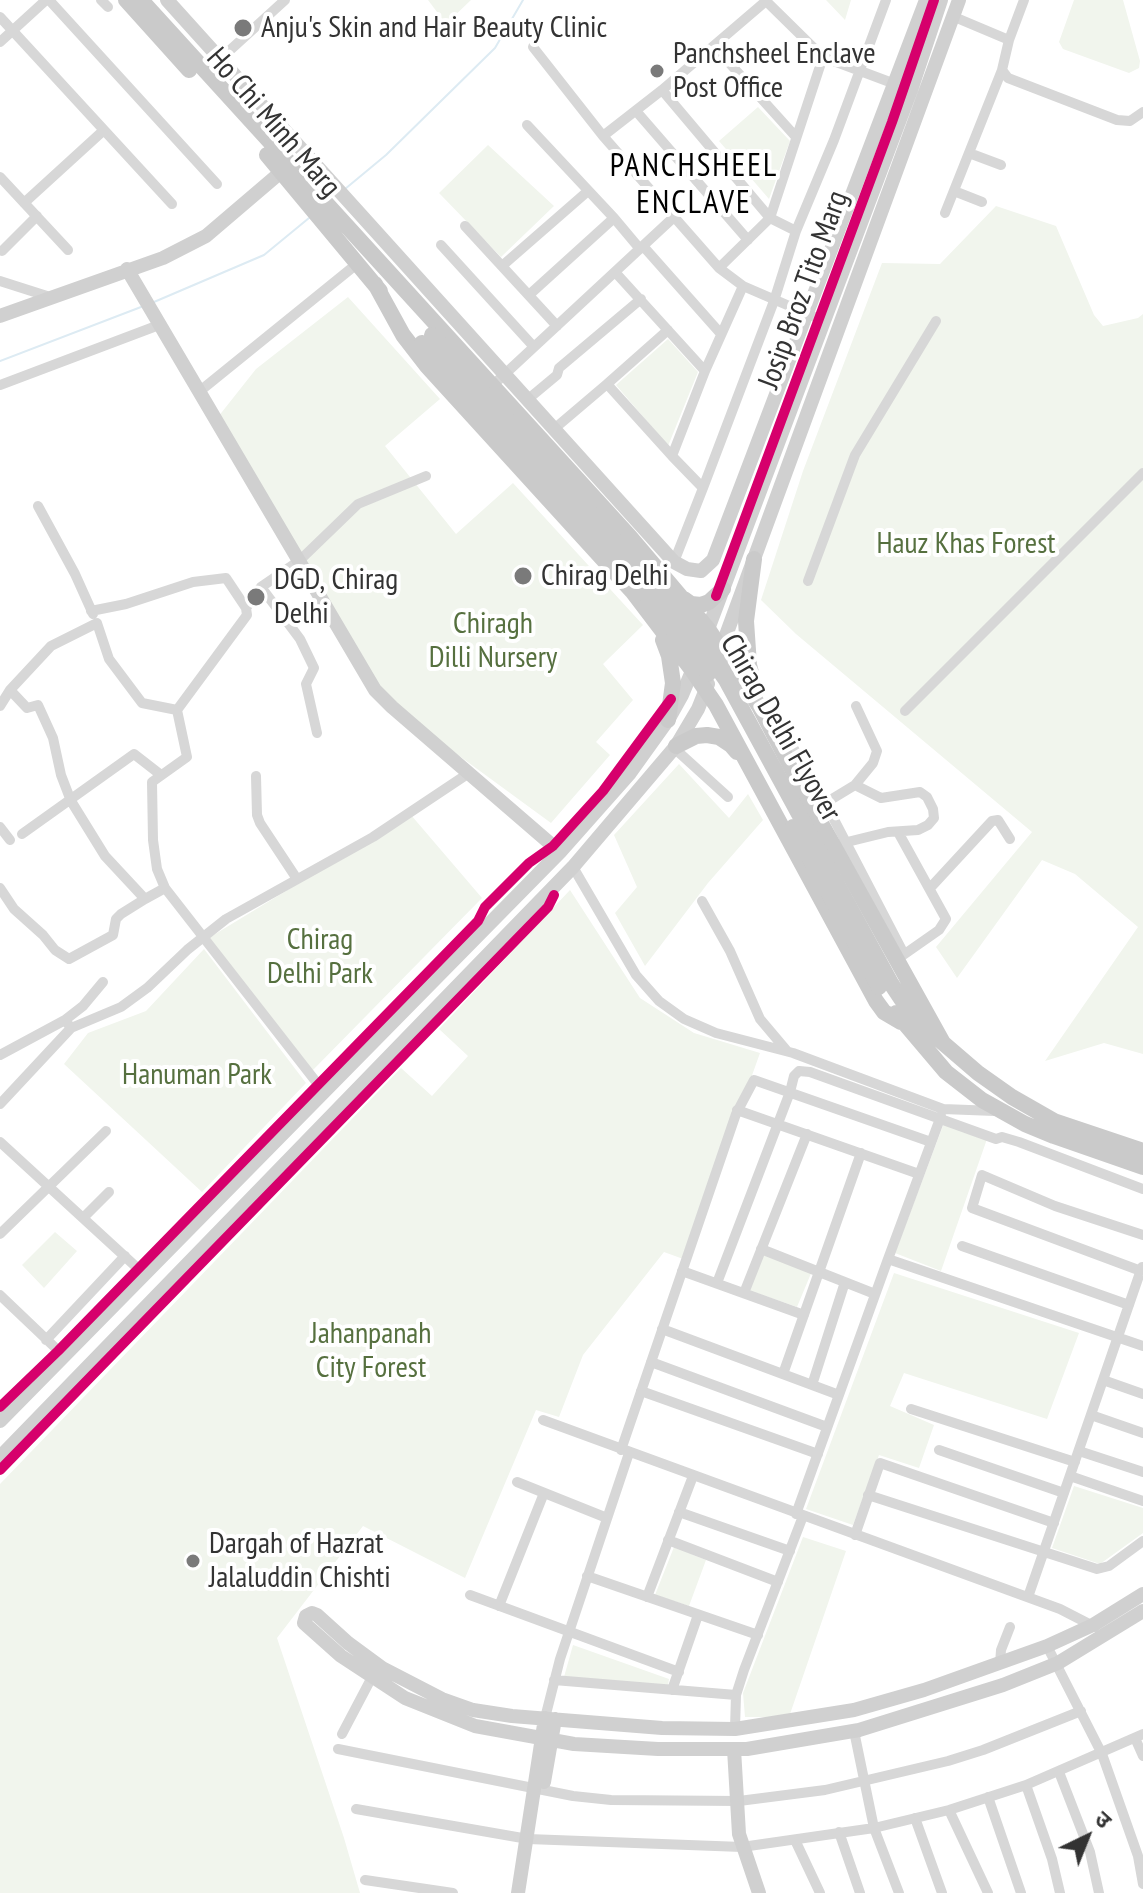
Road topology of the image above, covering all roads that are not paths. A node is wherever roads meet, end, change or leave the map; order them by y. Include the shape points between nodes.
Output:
1 (48, 0) edge
2 (126, 0) edge
3 (141, 0) edge
4 (167, 0) edge
5 (766, 0) edge
6 (886, 0) edge
7 (926, 0) edge
8 (941, 0) edge
9 (959, 0) edge
10 (1024, 0) edge
11 (280, 2) edge
12 (952, 16) junction
13 (0, 17) edge
14 (13, 30) junction
15 (1009, 40) junction
16 (0, 42) edge
17 (714, 46) junction
18 (533, 47) dead end
19 (823, 57) junction
20 (220, 59) junction
21 (1002, 70) junction
22 (860, 71) junction
23 (206, 72) junction
24 (895, 83) junction
25 (662, 90) junction
26 (911, 90) junction
27 (636, 111) junction
28 (1143, 112) edge
29 (527, 125) dead end
30 (104, 130) junction
31 (603, 136) junction
32 (796, 137) junction
33 (969, 153) junction
34 (1001, 165) dead end
35 (282, 167) junction
36 (0, 177) edge
37 (217, 184) dead end
38 (588, 191) junction
39 (954, 191) junction
40 (982, 202) dead end
41 (24, 203) junction
42 (172, 204) dead end
43 (945, 213) dead end
44 (37, 216) junction
45 (674, 217) junction
46 (614, 218) junction
47 (770, 218) junction
48 (367, 223) junction
49 (465, 226) dead end
50 (796, 231) junction
51 (355, 238) junction
52 (748, 240) junction
53 (441, 245) dead end
54 (642, 248) junction
55 (68, 250) dead end
56 (2, 251) dead end
57 (358, 263) junction
58 (502, 266) junction
59 (719, 268) junction
60 (387, 271) junction
61 (615, 272) junction
62 (131, 275) junction
63 (0, 281) edge
64 (375, 284) junction
65 (743, 286) junction
66 (529, 295) junction
67 (47, 296) junction
68 (641, 299) junction
69 (774, 301) junction
70 (0, 314) edge
71 (807, 314) junction
72 (157, 321) junction
73 (824, 321) junction
74 (936, 321) dead end
75 (557, 326) junction
76 (668, 330) junction
77 (721, 334) junction
78 (427, 339) junction
79 (534, 347) junction
80 (705, 371) junction
81 (504, 374) junction
82 (607, 384) junction
83 (0, 385) edge
84 (492, 386) junction
85 (200, 391) junction
86 (527, 400) junction
87 (554, 429) junction
88 (672, 456) junction
89 (1143, 473) edge
90 (426, 476) dead end
91 (577, 480) junction
92 (703, 488) junction
93 (550, 503) junction
94 (38, 506) dead end
95 (754, 559) junction
96 (299, 561) junction
97 (674, 562) junction
98 (808, 581) dead end
99 (261, 587) junction
100 (723, 589) junction
101 (679, 595) junction
102 (246, 608) junction
103 (91, 611) junction
104 (654, 619) junction
105 (97, 623) junction
106 (708, 629) junction
107 (721, 648) junction
108 (692, 670) junction
109 (706, 689) junction
110 (10, 690) junction
111 (0, 706) edge
112 (759, 706) junction
113 (856, 706) dead end
114 (177, 710) junction
115 (905, 711) dead end
116 (668, 720) junction
117 (317, 733) dead end
118 (675, 747) junction
119 (753, 772) junction
120 (469, 773) junction
121 (161, 775) junction
122 (256, 776) dead end
123 (855, 785) junction
124 (728, 797) dead end
125 (71, 801) junction
126 (817, 807) junction
127 (781, 823) junction
128 (0, 827) edge
129 (898, 832) junction
130 (22, 834) dead end
131 (1010, 839) dead end
132 (10, 840) dead end
133 (839, 844) junction
134 (560, 852) junction
135 (573, 867) junction
136 (297, 879) junction
137 (931, 887) junction
138 (0, 888) edge
139 (165, 888) junction
140 (145, 899) junction
141 (702, 901) dead end
142 (203, 937) junction
143 (900, 957) junction
144 (103, 982) dead end
145 (886, 986) junction
146 (901, 1022) junction
147 (68, 1024) junction
148 (943, 1043) junction
149 (787, 1051) junction
150 (0, 1055) edge
151 (324, 1092) junction
152 (790, 1092) junction
153 (0, 1104) edge
154 (737, 1110) junction
155 (1001, 1112) junction
156 (941, 1114) junction
157 (778, 1124) junction
158 (106, 1131) dead end
159 (807, 1134) junction
160 (0, 1142) edge
161 (931, 1142) junction
162 (1143, 1151) edge
163 (861, 1153) junction
164 (1143, 1167) edge
165 (919, 1174) junction
166 (48, 1187) junction
167 (1143, 1189) edge
168 (109, 1192) dead end
169 (83, 1218) junction
170 (0, 1234) edge
171 (1143, 1235) edge
172 (962, 1246) dead end
173 (761, 1249) junction
174 (125, 1256) junction
175 (888, 1259) junction
176 (1142, 1268) edge
177 (682, 1271) junction
178 (819, 1271) junction
179 (145, 1275) junction
180 (845, 1282) junction
181 (717, 1283) junction
182 (744, 1293) junction
183 (875, 1294) junction
184 (0, 1295) edge
185 (1129, 1305) junction
186 (804, 1315) junction
187 (662, 1329) junction
188 (1118, 1337) junction
189 (46, 1340) junction
190 (1143, 1346) edge
191 (65, 1357) junction
192 (651, 1362) junction
193 (783, 1374) junction
194 (1103, 1380) junction
195 (812, 1385) junction
196 (641, 1391) junction
197 (1143, 1394) edge
198 (839, 1395) junction
199 (911, 1409) dead end
200 (1091, 1415) junction
201 (543, 1420) dead end
202 (0, 1421) edge
203 (827, 1427) junction
204 (1143, 1433) edge
205 (939, 1450) dead end
206 (1079, 1451) junction
207 (625, 1452) junction
208 (818, 1454) junction
209 (0, 1457) edge
210 (1075, 1462) junction
211 (1143, 1472) edge
212 (693, 1476) junction
213 (1070, 1476) junction
214 (517, 1482) dead end
215 (544, 1493) junction
216 (1064, 1493) junction
217 (868, 1495) junction
218 (1143, 1501) edge
219 (679, 1512) junction
220 (800, 1515) junction
221 (607, 1518) junction
222 (1054, 1523) junction
223 (855, 1535) junction
224 (668, 1540) junction
225 (1143, 1541) edge
226 (790, 1551) junction
227 (1044, 1553) junction
228 (587, 1576) junction
229 (778, 1582) junction
230 (1143, 1594) edge
231 (470, 1595) dead end
232 (647, 1597) junction
233 (1028, 1597) junction
234 (499, 1606) junction
235 (1143, 1611) edge
236 (698, 1615) junction
237 (1093, 1625) junction
238 (1010, 1627) dead end
239 (569, 1632) junction
240 (758, 1635) junction
241 (1107, 1635) junction
242 (1047, 1646) junction
243 (1058, 1663) junction
244 (1000, 1664) junction
245 (679, 1672) junction
246 (372, 1677) junction
247 (554, 1680) junction
248 (672, 1690) junction
249 (736, 1695) junction
250 (1081, 1711) junction
251 (550, 1718) junction
252 (735, 1729) junction
253 (854, 1731) junction
254 (342, 1734) dead end
255 (1139, 1736) edge
256 (547, 1740) junction
257 (338, 1749) dead end
258 (734, 1749) junction
259 (1102, 1754) junction
260 (1143, 1756) edge
261 (1059, 1772) junction
262 (865, 1781) junction
263 (1026, 1785) junction
264 (539, 1788) junction
265 (988, 1797) junction
266 (739, 1801) junction
267 (356, 1809) dead end
268 (949, 1810) junction
269 (915, 1818) junction
270 (874, 1828) junction
271 (839, 1832) junction
272 (532, 1839) junction
273 (795, 1840) junction
274 (742, 1847) junction
275 (365, 1880) dead end
276 (1143, 1884) edge
277 (453, 1893) edge
278 (518, 1893) edge
279 (528, 1893) edge
280 (759, 1893) edge
281 (820, 1893) edge
282 (860, 1893) edge
283 (899, 1893) edge
284 (942, 1893) edge
285 (988, 1893) edge
286 (1021, 1893) edge
287 (1060, 1893) edge
288 (1099, 1893) edge

1 - 14 street
1 - 37 street
2 - 35 main road, Ho Chi Minh Marg
3 - 23 main road, Ho Chi Minh Marg
4 - 20 street
5 - 17 street
5 - 19 street
6 - 22 street
7 - 24 street
8 - 26 street, Josip Broz Tito Marg
9 - 12 street, Josip Broz Tito Marg
10 - 15 street
11 - 20 street
12 - 15 street
12 - 95 street, Josip Broz Tito Marg
13 - 14 street
14 - 16 street
14 - 30 street
15 - 21 street
17 - 25 street
17 - 32 street
18 - 31 street
19 - 22 street
19 - 32 street
20 - 23 street
20 - 48 street
21 - 28 street via 1008,78 1117,120 1130,121
21 - 33 street
22 - 24 street
22 - 50 street
23 - 35 main road, Ho Chi Minh Marg
24 - 26 street
24 - 71 street
25 - 27 street
25 - 47 street
26 - 73 street, Josip Broz Tito Marg
27 - 31 street
27 - 52 street
29 - 38 street
30 - 41 street
30 - 42 street
31 - 45 street
32 - 47 street
33 - 34 street
33 - 39 street
35 - 51 main road, Ho Chi Minh Marg
35 - 57 main road, Ho Chi Minh Marg
35 - 62 street via 206,236
36 - 41 street
38 - 46 street
38 - 58 street
39 - 40 street
39 - 43 street
41 - 44 street
44 - 55 street
44 - 56 street
45 - 54 street
45 - 59 street
46 - 54 street
46 - 66 street
47 - 50 street
47 - 52 street
48 - 60 street
48 - 81 street
49 - 58 street
50 - 69 street
51 - 60 main road
51 - 78 main road, Chirag Delhi Flyover
52 - 59 street
53 - 79 street
54 - 61 street
54 - 77 street
57 - 64 main road, Ho Chi Minh Marg
57 - 85 street
58 - 66 street
59 - 65 street
60 - 84 main road
61 - 68 street
61 - 75 street
62 - 67 street
62 - 70 street
62 - 72 street
63 - 67 street
64 - 78 main road, Chirag Delhi Flyover
64 - 93 main road via 427,366
65 - 69 street
65 - 77 street
66 - 75 street
67 - 70 street
68 - 76 street
68 - 86 street
69 - 71 street
69 - 92 street
71 - 73 street
71 - 97 street via 713,560 701,571
72 - 83 street
72 - 85 street
73 - 100 street, Josip Broz Tito Marg
74 - 98 street via 855,455
75 - 79 street
76 - 80 street
76 - 82 street
77 - 80 street
78 - 145 main road, Chirag Delhi Flyover, bridge via 637,583 717,686
79 - 81 street
80 - 88 street
81 - 84 street
81 - 86 street
82 - 87 street
82 - 88 street
84 - 91 main road
85 - 96 street
86 - 87 street
87 - 97 street
88 - 92 street
89 - 115 street
90 - 96 street via 358,504
91 - 93 main road
91 - 101 main road
92 - 97 street
93 - 104 main road
94 - 103 street
95 - 107 street, Josip Broz Tito Marg
95 - 112 main road via 746,621
96 - 99 street
96 - 120 street via 375,690
99 - 102 street
99 - 117 street via 300,639 314,668 306,684
100 - 101 main road via 701,605
100 - 106 street, Josip Broz Tito Marg
101 - 106 main road
102 - 103 street via 226,578
102 - 114 street via 247,615
103 - 105 street
104 - 108 main road
104 - 116 main road via 673,677
105 - 110 street via 51,646
105 - 114 street via 109,659 142,703
106 - 107 main road
106 - 108 street, Josip Broz Tito Marg
107 - 109 street, Josip Broz Tito Marg
107 - 112 main road
108 - 109 main road
108 - 116 street, Josip Broz Tito Marg
109 - 118 street, Josip Broz Tito Marg
109 - 119 main road
110 - 111 street
110 - 125 street via 27,708 38,705
112 - 126 main road
113 - 123 street via 877,751
114 - 121 street via 187,757
116 - 134 street, Josip Broz Tito Marg via 630,773
118 - 119 main road via 696,736 719,737
118 - 124 street
118 - 135 street, Josip Broz Tito Marg
119 - 127 main road
120 - 134 street
120 - 136 street via 373,837
121 - 125 street via 134,754
121 - 139 street via 152,782 153,840
122 - 136 street via 260,823
123 - 126 street
123 - 129 street via 881,798 913,792 927,797 934,818 918,830
125 - 130 street
125 - 140 street via 105,856
126 - 127 main road via 789,799 780,809
126 - 133 main road
127 - 146 main road via 876,1001
128 - 132 street
129 - 133 street
129 - 137 street
131 - 137 street via 998,820 992,821
133 - 143 main road
134 - 151 street, Josip Broz Tito Marg
135 - 149 street via 636,975 659,1001 716,1033
135 - 209 street, Josip Broz Tito Marg
136 - 142 street
137 - 143 street via 944,925
138 - 140 street via 14,909 69,959 113,935 116,919
139 - 140 street
139 - 142 street
141 - 149 street via 760,1019
142 - 147 street via 121,1007
142 - 151 street
143 - 148 main road
144 - 147 street
145 - 146 main road, Chirag Delhi Flyover
145 - 148 main road, Chirag Delhi Flyover
146 - 155 main road via 962,1087
147 - 150 street
147 - 153 street
148 - 162 main road via 978,1073 1054,1121
149 - 156 street
151 - 179 street, Josip Broz Tito Marg
152 - 154 street via 755,1079
152 - 156 street via 799,1071 810,1072
152 - 157 street
152 - 161 street
154 - 157 street
154 - 177 street
155 - 156 street
155 - 164 main road
156 - 161 street
156 - 167 street via 996,1139 1019,1142
157 - 159 street
157 - 181 street
158 - 166 street
159 - 163 street
159 - 173 street
160 - 166 street
161 - 165 street
163 - 165 street
163 - 178 street
165 - 175 street
166 - 169 street
166 - 170 street
168 - 169 street
169 - 174 street
171 - 176 street via 982,1175 972,1208
172 - 185 street
173 - 178 street
173 - 182 street
174 - 179 street
174 - 189 street
175 - 183 street
175 - 188 street
176 - 185 street
177 - 181 street
177 - 187 street
178 - 180 street
178 - 186 street
179 - 191 street, Josip Broz Tito Marg
180 - 183 street
180 - 195 street
181 - 182 street
182 - 186 street
183 - 198 street
184 - 189 street
185 - 188 street
186 - 193 street
187 - 192 street
187 - 193 street
188 - 190 street
188 - 194 street
189 - 191 street
191 - 202 street, Josip Broz Tito Marg
192 - 196 street
192 - 203 street
193 - 195 street
194 - 197 street
194 - 200 street
195 - 198 street
196 - 207 street
196 - 208 street
198 - 203 street
199 - 210 street
200 - 204 street
200 - 206 street
201 - 207 street
203 - 208 street
205 - 216 street
206 - 210 street
206 - 211 street
207 - 212 street
207 - 221 street
208 - 220 street
210 - 213 street
212 - 219 street
212 - 220 street
213 - 216 street
213 - 218 street
214 - 215 street
215 - 221 street
215 - 234 street
216 - 222 street
217 - 222 street via 878,1466 885,1463
217 - 223 street
217 - 227 street
219 - 224 street
219 - 226 street
220 - 223 street
220 - 226 street
221 - 228 street
222 - 227 street
223 - 233 street
224 - 229 street
224 - 232 street
225 - 227 street via 1104,1569
226 - 229 street
227 - 233 street
228 - 232 street
228 - 239 street
229 - 240 street
230 - 237 street
231 - 234 street
232 - 236 street
233 - 237 street
234 - 239 street
235 - 241 street
236 - 240 street
236 - 245 street
237 - 241 street
237 - 242 street
238 - 244 street
239 - 245 street
239 - 247 street
240 - 249 street
241 - 243 street
242 - 243 street
242 - 244 street
243 - 250 street
243 - 253 street via 933,1709
244 - 252 street via 854,1710
245 - 248 street
246 - 251 street via 307,1627 306,1616 317,1615 382,1668 442,1699 473,1710
246 - 254 street
246 - 256 street via 405,1698 475,1726
247 - 248 street
247 - 251 street
248 - 249 street
249 - 252 street
250 - 259 street
250 - 262 street via 972,1754
251 - 252 street
251 - 256 street
253 - 258 street
253 - 262 street
255 - 259 street
255 - 260 street
256 - 258 street
256 - 264 street
257 - 264 street
258 - 266 street
259 - 261 street
259 - 276 street
261 - 263 street
261 - 288 street via 1090,1852
262 - 266 street
262 - 270 street
263 - 265 street
263 - 287 street
264 - 266 street via 611,1800
264 - 272 street
265 - 268 street
265 - 286 street
266 - 274 street
267 - 272 street
268 - 269 street
268 - 285 street
269 - 270 street
269 - 284 street
270 - 271 street
270 - 283 street
271 - 273 street
271 - 282 street
272 - 274 street
272 - 278 street
272 - 279 street
273 - 274 street
273 - 281 street
274 - 280 street
275 - 277 street

